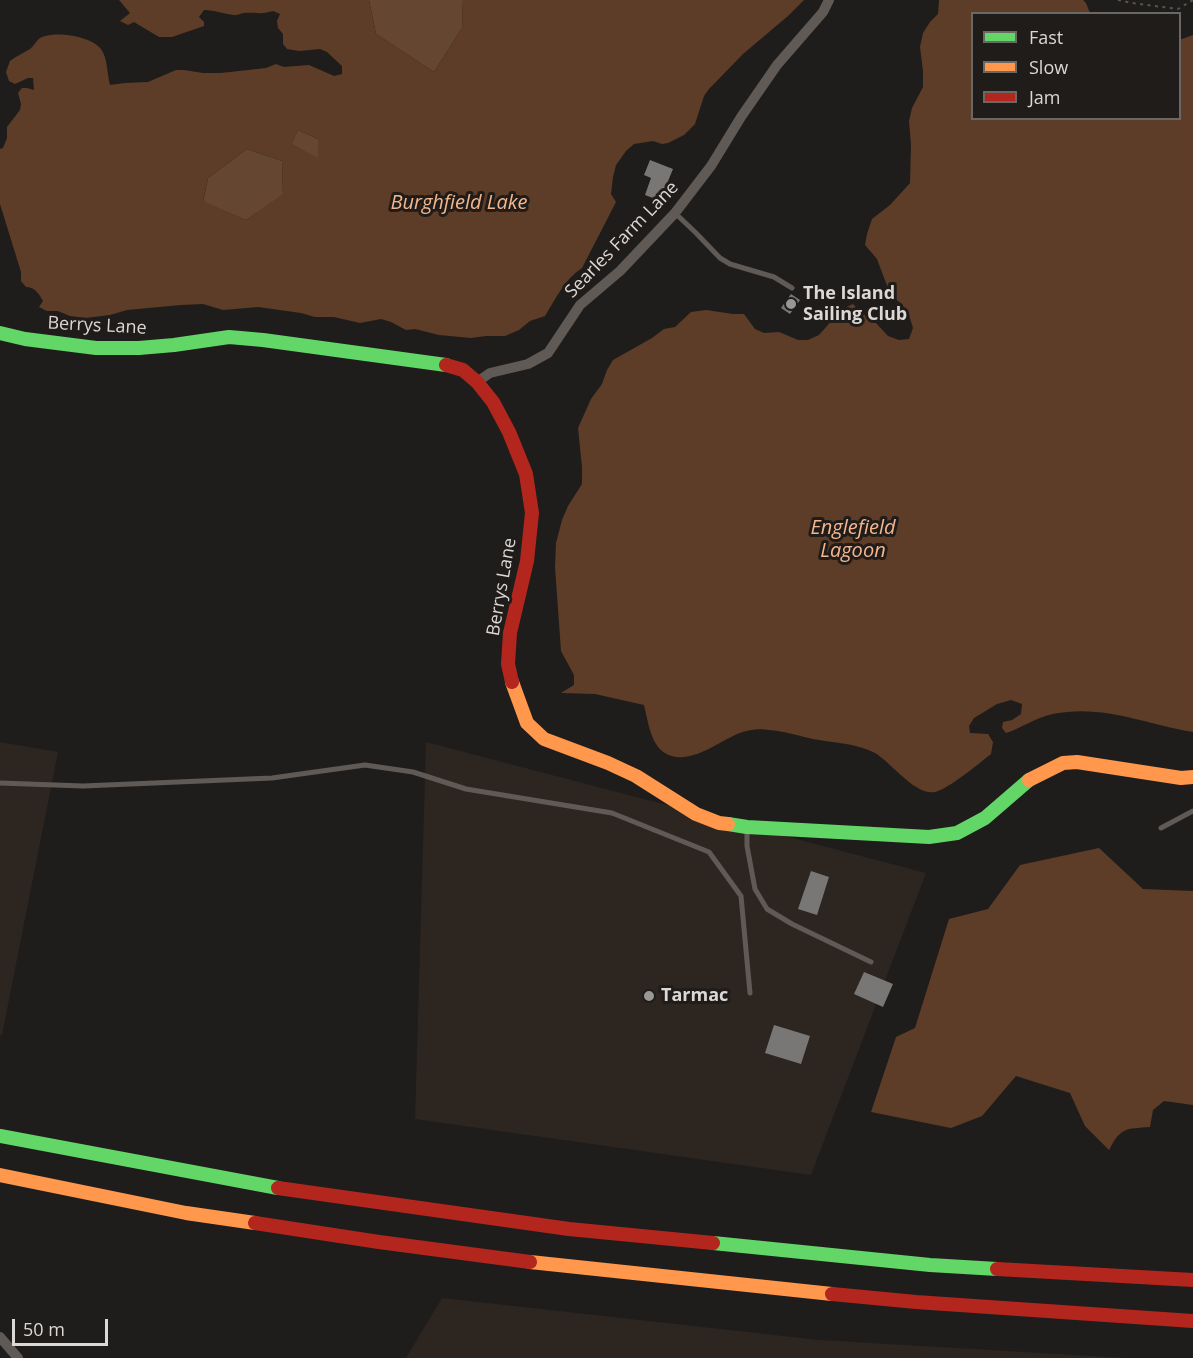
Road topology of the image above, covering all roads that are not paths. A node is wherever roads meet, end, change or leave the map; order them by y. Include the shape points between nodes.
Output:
1 (829, 0) edge
2 (675, 213) junction
3 (792, 288) dead end
4 (0, 333) edge
5 (477, 382) junction
6 (1193, 777) edge
7 (0, 783) edge
8 (1193, 811) edge
9 (747, 826) junction
10 (1161, 828) dead end
11 (871, 962) dead end
12 (750, 993) dead end
13 (0, 1136) edge
14 (0, 1175) edge
15 (1193, 1280) edge
16 (1193, 1321) edge
17 (0, 1337) edge
18 (18, 1358) edge

1 - 2 street, Searles Farm Lane via 777,65
2 - 3 lane via 720,258 774,277
2 - 5 street, Searles Farm Lane via 620,271 580,305 548,354 528,364 490,373
4 - 5 main road, Berrys Lane via 96,348 139,348 229,337 263,340 441,363 463,370
5 - 9 main road, Berrys Lane via 509,432 526,474 532,513 508,664 527,723 544,739 636,776 696,814 719,823
6 - 9 main road, Berrys Lane via 1063,763 1027,781 985,818 957,833 928,837
7 - 12 lane via 83,786 260,778 365,765 413,772 466,789 612,813 709,852 741,896
8 - 10 lane
9 - 11 lane via 755,889 767,909
13 - 15 main road via 270,1187 569,1230 930,1265
14 - 16 main road via 186,1213 569,1267 916,1302
17 - 18 street

